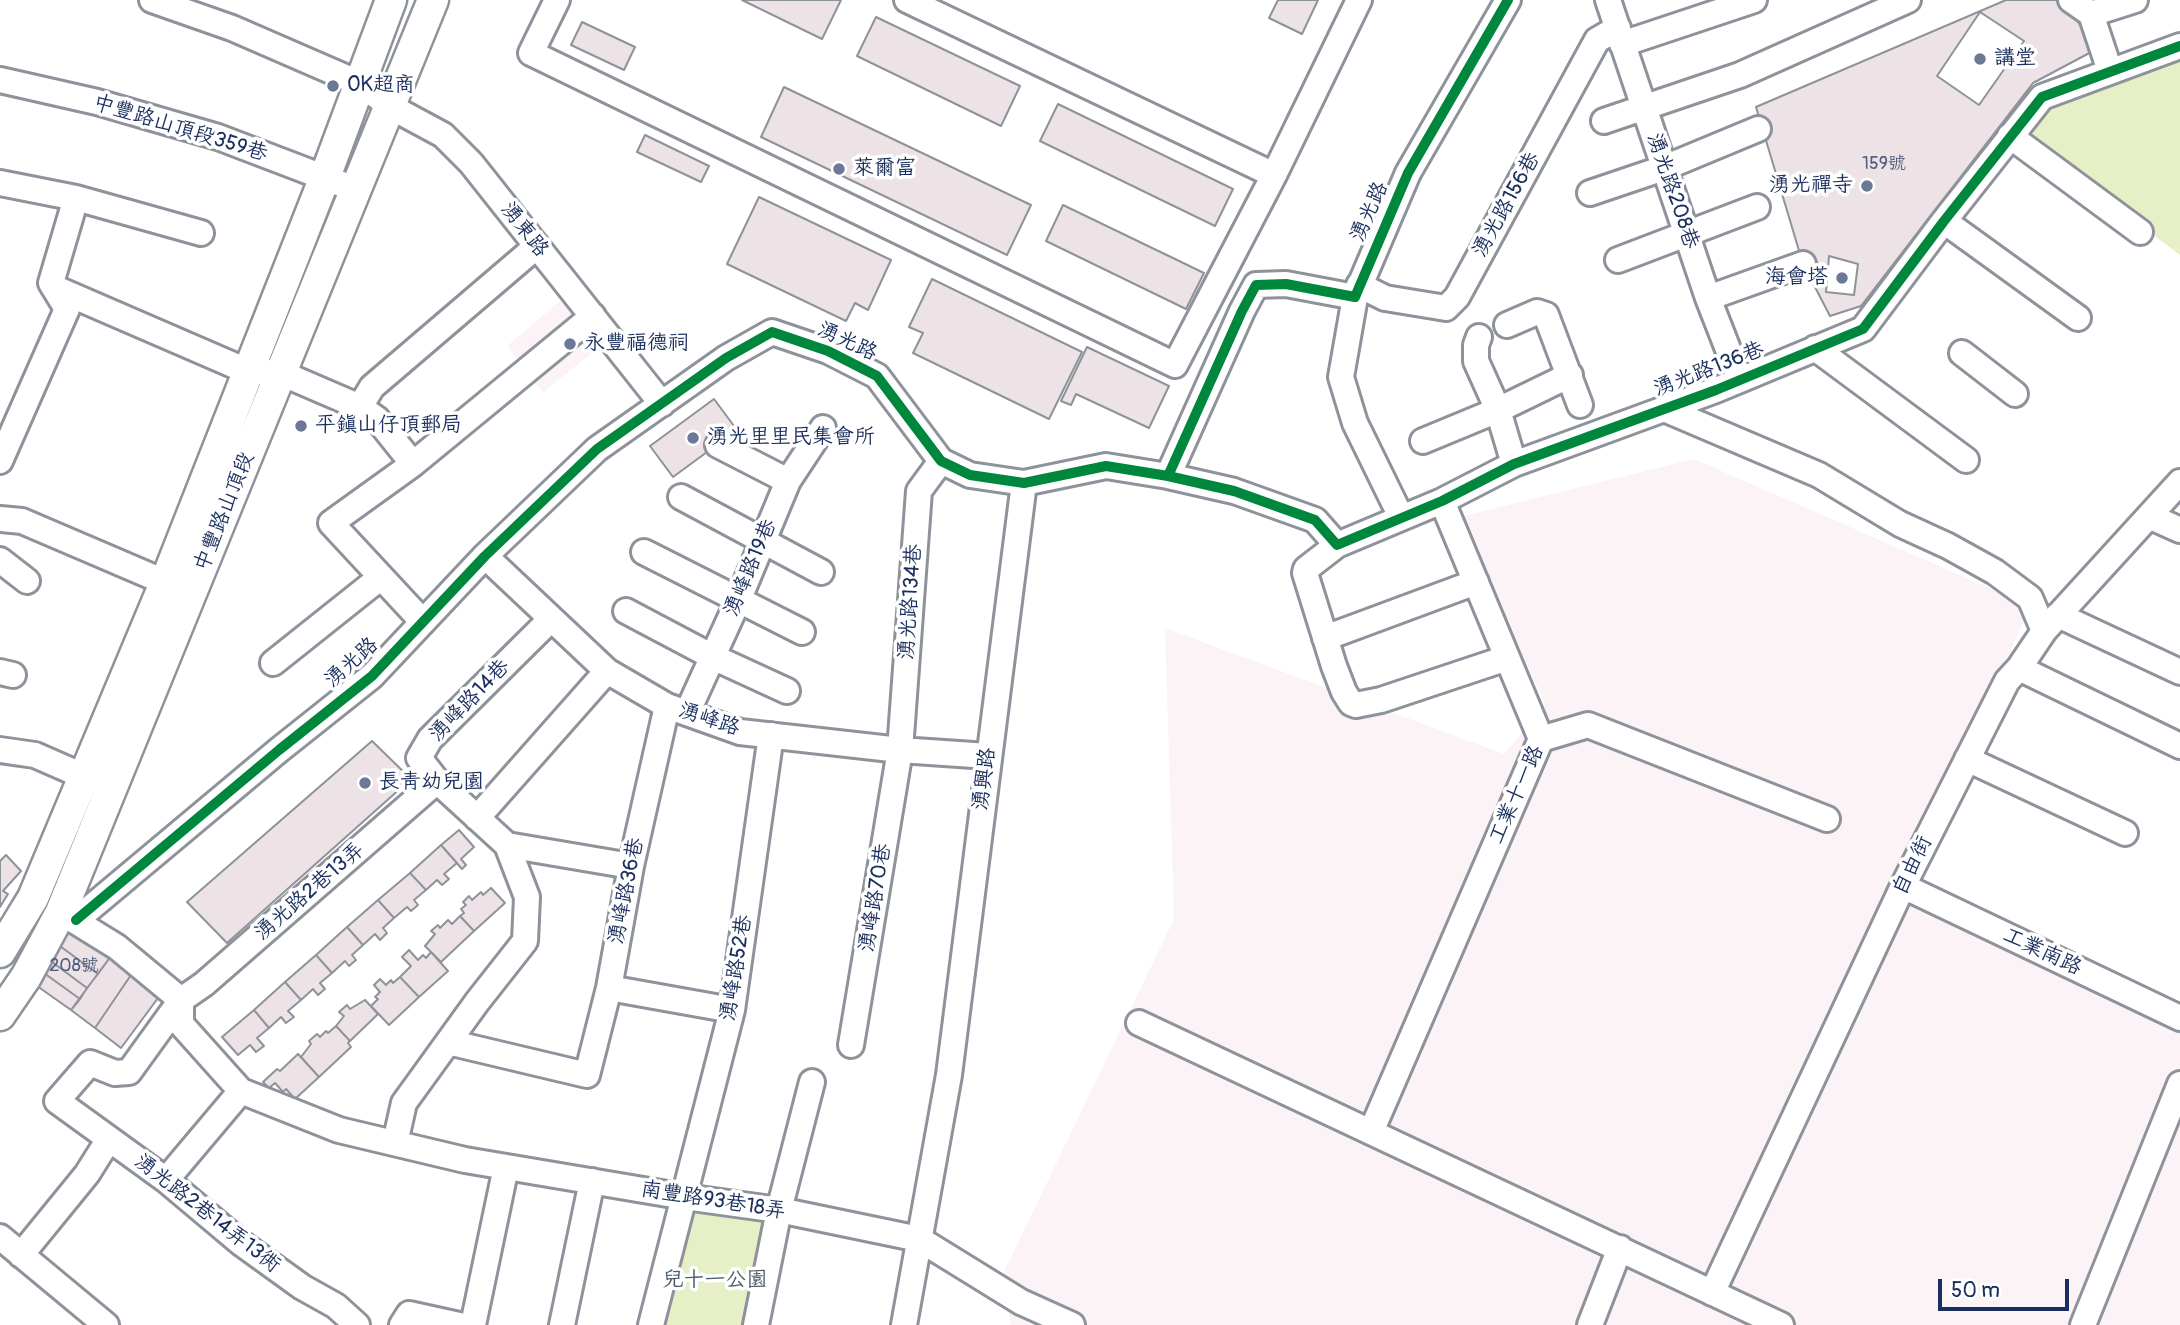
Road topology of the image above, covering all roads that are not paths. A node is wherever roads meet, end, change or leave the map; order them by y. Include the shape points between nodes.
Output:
1 (152, 0) edge
2 (391, 0) edge
3 (433, 0) edge
4 (557, 0) edge
5 (907, 0) edge
6 (1359, 0) edge
7 (1508, 0) edge
8 (1608, 0) edge
9 (1754, 0) edge
10 (2135, 0) edge
11 (1892, 3) edge
12 (2081, 7) edge
13 (1620, 36) junction
14 (2180, 46) edge
15 (2110, 71) junction
16 (0, 80) edge
17 (361, 84) junction
18 (391, 107) junction
19 (1644, 109) junction
20 (1604, 121) dead end
21 (1758, 129) dead end
22 (2010, 136) junction
23 (1664, 168) junction
24 (1274, 175) junction
25 (325, 177) junction
26 (0, 183) edge
27 (357, 190) junction
28 (1590, 193) dead end
29 (76, 198) junction
30 (1757, 207) dead end
31 (1944, 220) junction
32 (2140, 232) dead end
33 (201, 233) dead end
34 (1686, 233) junction
35 (537, 246) junction
36 (1618, 260) dead end
37 (1802, 264) dead end
38 (55, 288) junction
39 (1357, 291) junction
40 (1708, 298) junction
41 (593, 316) junction
42 (2078, 317) dead end
43 (1507, 325) dead end
44 (1479, 337) dead end
45 (1815, 348) junction
46 (1962, 353) dead end
47 (247, 370) junction
48 (281, 373) junction
49 (1570, 375) junction
50 (1740, 380) junction
51 (2015, 394) dead end
52 (662, 404) junction
53 (1580, 405) dead end
54 (360, 407) junction
55 (1664, 409) junction
56 (1498, 410) junction
57 (823, 428) dead end
58 (1423, 441) dead end
59 (718, 445) dead end
60 (1966, 460) dead end
61 (0, 461) edge
62 (941, 461) junction
63 (413, 464) junction
64 (1514, 464) junction
65 (1168, 476) junction
66 (788, 481) junction
67 (2180, 482) edge
68 (1024, 483) junction
69 (681, 497) dead end
70 (1442, 501) junction
71 (4, 515) edge
72 (2149, 516) junction
73 (1401, 517) junction
74 (2180, 530) edge
75 (763, 542) junction
76 (1337, 545) junction
77 (644, 552) dead end
78 (485, 556) junction
79 (0, 560) edge
80 (821, 572) dead end
81 (381, 577) junction
82 (27, 581) dead end
83 (1476, 582) junction
84 (178, 588) junction
85 (738, 601) junction
86 (626, 611) dead end
87 (551, 620) junction
88 (423, 622) junction
89 (2051, 623) junction
90 (802, 632) dead end
91 (1325, 638) junction
92 (713, 657) junction
93 (1507, 658) junction
94 (273, 663) dead end
95 (2019, 668) junction
96 (607, 671) junction
97 (2180, 672) edge
98 (787, 691) dead end
99 (677, 710) junction
100 (771, 735) junction
101 (1541, 739) junction
102 (2180, 746) edge
103 (0, 750) edge
104 (900, 750) junction
105 (988, 757) junction
106 (1967, 759) junction
107 (85, 776) junction
108 (437, 781) junction
109 (112, 789) junction
110 (477, 818) junction
111 (1827, 819) dead end
112 (2124, 833) dead end
113 (507, 845) junction
114 (631, 866) junction
115 (1903, 886) junction
116 (33, 898) junction
117 (69, 916) junction
118 (0, 952) edge
119 (608, 988) junction
120 (181, 1000) junction
121 (732, 1010) junction
122 (0, 1015) edge
123 (2180, 1018) edge
124 (1139, 1023) dead end
125 (448, 1042) junction
126 (851, 1045) dead end
127 (812, 1082) dead end
128 (2180, 1084) edge
129 (241, 1091) junction
130 (57, 1101) joint
131 (1371, 1132) junction
132 (109, 1139) junction
133 (395, 1143) junction
134 (506, 1167) junction
135 (166, 1180) junction
136 (592, 1181) junction
137 (685, 1197) junction
138 (779, 1210) junction
139 (0, 1237) edge
140 (919, 1239) junction
141 (1620, 1248) junction
142 (21, 1255) junction
143 (1712, 1293) junction
144 (106, 1325) edge
145 (357, 1325) edge
146 (402, 1325) edge
147 (459, 1325) edge
148 (473, 1325) edge
149 (562, 1325) edge
150 (651, 1325) edge
151 (756, 1325) edge
152 (904, 1325) edge
153 (1072, 1325) edge
154 (1590, 1325) edge
155 (1781, 1325) edge
156 (2083, 1325) edge

1 - 17 street, 湧東路 via 232,28
2 - 17 main road, 中豐路山頂段
3 - 18 main road, 中豐路山頂段
4 - 24 street via 531,53 1175,365
5 - 24 street
6 - 24 street
7 - 39 street, 湧光路 via 1408,173
8 - 13 street, 湧光路208巷
9 - 13 street
10 - 12 street
11 - 19 street via 1740,75
12 - 15 street
13 - 19 street, 湧光路208巷
13 - 39 street, 湧光路156巷 via 1597,40 1457,298 1446,308
14 - 15 street, 湧光路136巷
15 - 22 street, 湧光路136巷 via 2042,97
16 - 25 street, 中豐路山頂段359巷 via 218,137
17 - 18 street, 湧東路
17 - 25 main road, 中豐路山頂段
18 - 27 main road, 中豐路山頂段
18 - 35 street, 湧東路 via 443,135
19 - 20 street
19 - 23 street, 湧光路208巷
21 - 23 street
22 - 31 street, 湧光路136巷
22 - 32 street
23 - 28 street
23 - 34 street, 湧光路208巷
25 - 27 street, 中豐路山頂段359巷
25 - 47 main road, 中豐路山頂段
26 - 29 street
27 - 48 main road, 中豐路山頂段
29 - 33 street
29 - 38 street via 51,283
30 - 34 street
31 - 42 street
31 - 45 street, 湧光路136巷 via 1863,329
34 - 36 street
34 - 40 street, 湧光路208巷
35 - 41 street, 湧東路
35 - 54 street via 372,387
37 - 40 street
38 - 47 street
38 - 61 street via 68,309
39 - 65 street via 1256,285
39 - 73 street, 湧光路 via 1341,377 1355,423
40 - 50 street, 湧光路208巷
41 - 52 street, 湧東路
41 - 63 street
43 - 49 street via 1537,312 1546,315
44 - 56 street via 1476,361
45 - 50 street, 湧光路136巷
45 - 60 street
46 - 51 street
47 - 48 street
47 - 84 main road, 中豐路山頂段
48 - 54 street
48 - 84 main road, 中豐路山頂段
49 - 53 street
49 - 56 street
50 - 55 street, 湧光路136巷
52 - 62 street, 湧光路 via 772,331 828,351 877,376
52 - 78 street, 湧光路 via 597,449
54 - 63 street via 377,419
55 - 64 street, 湧光路136巷
55 - 89 street via 1819,475 1900,524 1948,546 2030,598
56 - 58 street
56 - 64 street
57 - 66 street, 湧峰路19巷
59 - 66 street
62 - 68 street, 湧光路 via 970,475
62 - 104 street, 湧光路134巷 via 919,491
63 - 81 street via 331,523
64 - 70 street, 湧光路136巷
65 - 68 street, 湧光路 via 1105,466
65 - 76 street via 1234,491 1315,520
66 - 75 street, 湧峰路19巷
67 - 72 street, 自由街
68 - 105 street, 湧興路
69 - 75 street
70 - 73 street, 湧光路136巷
70 - 83 street
71 - 84 street
72 - 74 street
72 - 89 street, 自由街
73 - 76 street, 湧光路136巷
75 - 80 street
75 - 85 street, 湧峰路19巷
76 - 91 street, 湧光路136巷 via 1305,573
77 - 85 street
78 - 87 street, 湧峰路
78 - 88 street, 湧光路
79 - 82 street
81 - 88 street
81 - 94 street
83 - 91 street
83 - 93 street
84 - 107 main road, 中豐路山頂段
84 - 109 main road, 中豐路山頂段
85 - 90 street
85 - 92 street, 湧峰路19巷
86 - 92 street
87 - 96 street, 湧峰路
87 - 108 street, 湧峰路14巷 via 430,740 419,758
88 - 117 street, 湧光路 via 372,676
89 - 95 street, 自由街
89 - 97 street
91 - 93 street via 1344,692 1356,705
92 - 98 street
92 - 99 street, 湧峰路19巷
93 - 101 street
95 - 102 street
95 - 106 street, 自由街 via 2007,681
96 - 99 street, 湧峰路
96 - 110 street
99 - 100 street, 湧峰路 via 740,732
99 - 114 street, 湧峰路36巷
100 - 104 street, 湧峰路
100 - 121 street, 湧峰路52巷
101 - 111 street, 工業十一路 via 1588,724
101 - 131 street, 工業十一路
103 - 107 street via 35,755
104 - 105 street, 湧峰路
104 - 126 street, 湧峰路70巷
105 - 140 street, 湧興路 via 949,1075
106 - 112 street
106 - 115 street, 自由街
107 - 109 street
107 - 116 main road, 中豐路山頂段
108 - 110 street, 湧峰路14巷
108 - 120 street, 湧光路2巷13弄 via 204,985
109 - 117 main road, 中豐路山頂段
110 - 113 street, 湧峰路14巷
113 - 114 street
113 - 125 street via 527,897 525,941
114 - 119 street, 湧峰路36巷
115 - 123 street, 工業南路
115 - 143 street, 自由街
116 - 117 street
116 - 118 main road, 中豐路山頂段
117 - 120 street via 117,947
117 - 122 main road, 中豐路山頂段
119 - 121 street
119 - 125 street, 湧峰路36巷 via 587,1075
120 - 129 street via 181,1024
120 - 130 street, 湧光路2巷13弄 via 129,1072 115,1073 90,1063
121 - 137 street, 湧峰路52巷
124 - 131 street
125 - 133 street via 404,1103
127 - 138 street
128 - 156 street
129 - 133 street, 南豐路93巷18弄 via 339,1130
129 - 135 street
130 - 132 street, 湧光路2巷14弄13衖
131 - 141 street
132 - 135 street, 湧光路2巷14弄13衖
132 - 142 street via 87,1174
133 - 134 street, 南豐路93巷18弄
134 - 136 street, 南豐路93巷18弄
134 - 148 street
135 - 145 street, 湧光路2巷14弄13衖 via 241,1243 337,1306
136 - 137 street, 南豐路93巷18弄
136 - 149 street
137 - 138 street, 南豐路93巷18弄
137 - 150 street, 湧峰路52巷
138 - 140 street, 南豐路93巷18弄
138 - 151 street
139 - 142 street
140 - 152 street, 湧興路
140 - 153 street, 南豐路93巷18弄 via 1021,1302
141 - 143 street
141 - 154 street
142 - 144 street
143 - 155 street
146 - 147 street via 409,1314

